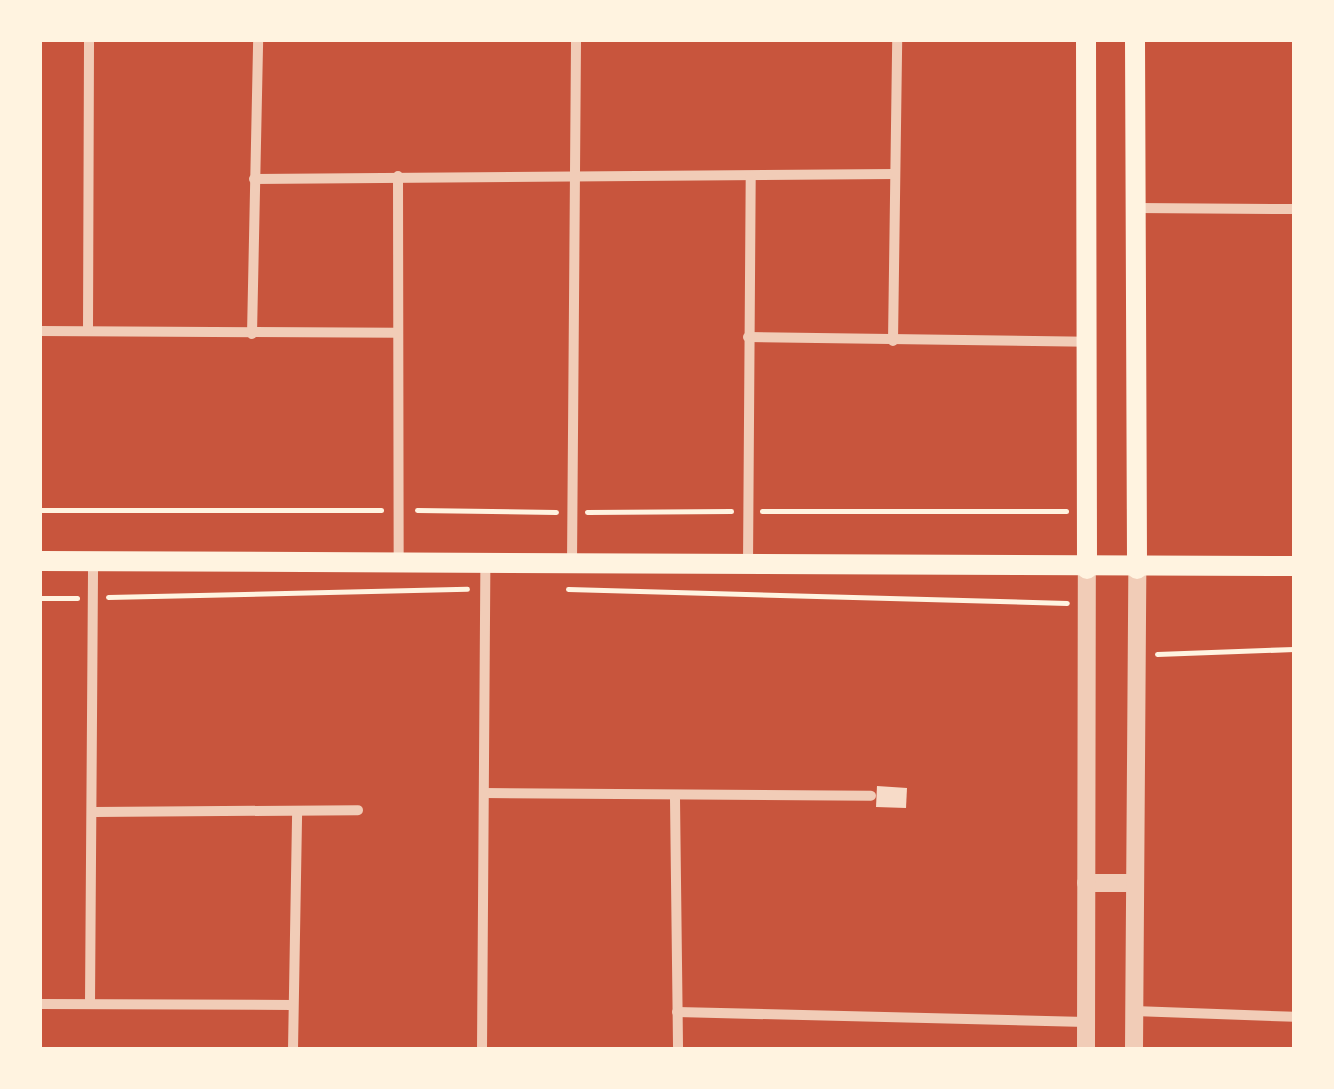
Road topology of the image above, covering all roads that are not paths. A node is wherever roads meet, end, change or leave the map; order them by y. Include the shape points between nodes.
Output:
1 (88, 40) edge
2 (258, 40) edge
3 (576, 40) edge
4 (897, 40) edge
5 (1086, 40) edge
6 (1134, 40) edge
7 (573, 173) junction
8 (895, 174) junction
9 (398, 176) junction
10 (751, 176) junction
11 (254, 179) junction
12 (1136, 208) junction
13 (1294, 208) edge
14 (40, 330) edge
15 (88, 330) junction
16 (397, 333) junction
17 (252, 334) junction
18 (748, 336) junction
19 (893, 341) junction
20 (1088, 342) junction
21 (92, 560) junction
22 (40, 561) edge
23 (398, 561) junction
24 (485, 564) junction
25 (572, 564) junction
26 (748, 566) junction
27 (1294, 566) edge
28 (1087, 569) junction
29 (1137, 569) junction
30 (484, 793) junction
31 (870, 796) dead end
32 (675, 799) junction
33 (358, 810) dead end
34 (94, 812) junction
35 (296, 813) junction
36 (1086, 883) junction
37 (1134, 883) junction
38 (90, 1003) junction
39 (40, 1004) edge
40 (293, 1005) junction
41 (1134, 1010) junction
42 (677, 1012) junction
43 (1294, 1017) edge
44 (1086, 1022) junction
45 (293, 1049) edge
46 (482, 1049) edge
47 (678, 1049) edge
48 (1086, 1049) edge
49 (1134, 1049) edge

1 - 15 street
2 - 11 street
3 - 7 street
4 - 8 street
5 - 20 main road
6 - 12 main road
7 - 9 street
7 - 10 street
7 - 25 street
8 - 10 street
8 - 19 street
9 - 11 street
9 - 16 street
10 - 18 street
11 - 17 street
12 - 13 street
12 - 29 main road
14 - 15 street
15 - 17 street
16 - 17 street
16 - 23 street
18 - 19 street
18 - 26 street
19 - 20 street
20 - 28 main road
21 - 22 main road
21 - 23 main road
21 - 34 street
23 - 24 main road
24 - 25 main road
24 - 30 street
25 - 26 main road
26 - 28 main road
27 - 29 main road
28 - 29 main road
28 - 36 street
29 - 37 street
30 - 32 street
30 - 46 street
31 - 32 street
32 - 42 street
33 - 35 street
34 - 35 street
34 - 38 street
35 - 40 street
36 - 37 street
36 - 44 street
37 - 41 street
38 - 39 street
38 - 40 street
40 - 45 street
41 - 43 street
41 - 49 street
42 - 44 street
42 - 47 street
44 - 48 street

